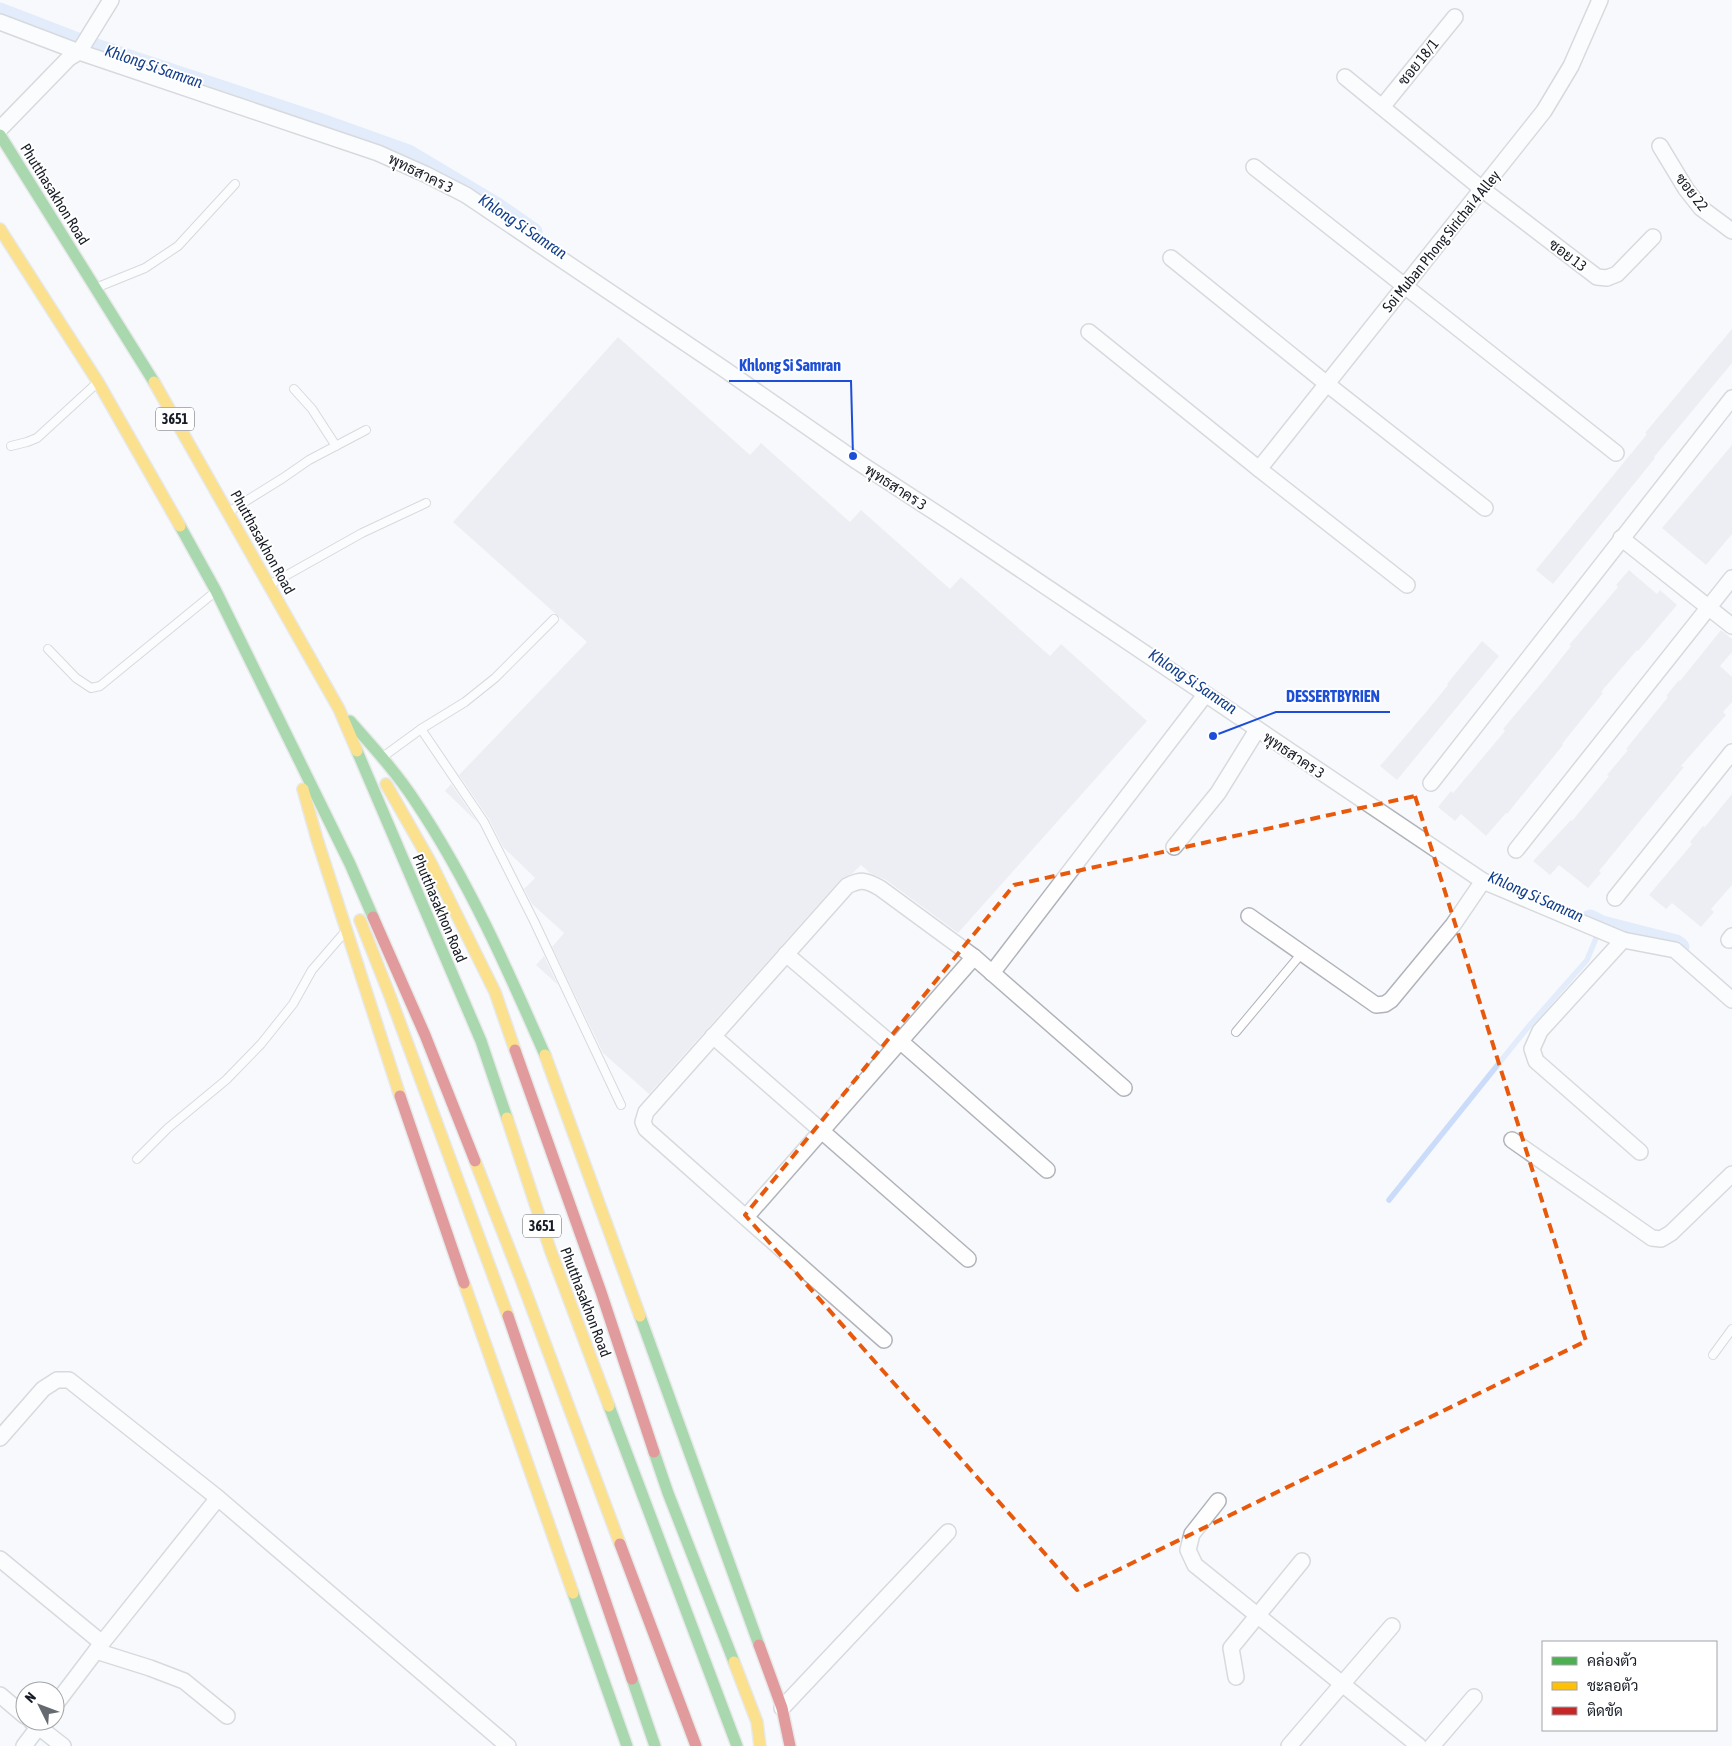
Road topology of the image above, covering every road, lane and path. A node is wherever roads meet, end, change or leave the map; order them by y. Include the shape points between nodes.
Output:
1 (107, 1) edge
2 (1598, 1) edge
3 (1455, 17) dead end
4 (0, 22) edge
5 (80, 51) junction
6 (1345, 76) dead end
7 (1382, 107) junction
8 (0, 129) edge
9 (0, 135) edge
10 (1660, 146) dead end
11 (1254, 167) dead end
12 (235, 184) dead end
13 (1482, 189) junction
14 (0, 229) edge
15 (1732, 231) edge
16 (1653, 237) dead end
17 (1171, 258) dead end
18 (1404, 287) junction
19 (96, 288) junction
20 (1088, 332) dead end
21 (98, 382) junction
22 (1327, 384) junction
23 (294, 389) dead end
24 (1732, 398) edge
25 (366, 430) dead end
26 (11, 446) dead end
27 (336, 446) junction
28 (1616, 453) dead end
29 (1259, 469) junction
30 (426, 503) dead end
31 (1485, 508) dead end
32 (228, 512) junction
33 (1621, 538) junction
34 (1732, 578) edge
35 (269, 585) junction
36 (1407, 585) dead end
37 (216, 591) junction
38 (1708, 607) junction
39 (554, 619) dead end
40 (1732, 626) edge
41 (48, 649) dead end
42 (1205, 695) junction
43 (339, 709) junction
44 (421, 729) junction
45 (286, 730) junction
46 (1257, 730) junction
47 (1732, 752) edge
48 (382, 757) junction
49 (1431, 783) dead end
50 (1174, 847) dead end
51 (1516, 850) dead end
52 (337, 862) dead end
53 (1483, 881) junction
54 (1615, 898) dead end
55 (355, 907) dead end
56 (1249, 916) dead end
57 (346, 930) junction
58 (1623, 940) junction
59 (1302, 953) junction
60 (786, 954) junction
61 (974, 957) junction
62 (992, 973) junction
63 (1732, 1000) edge
64 (1236, 1032) dead end
65 (713, 1036) junction
66 (898, 1044) junction
67 (1124, 1088) dead end
68 (621, 1105) dead end
69 (822, 1130) junction
70 (1512, 1140) dead end
71 (1640, 1152) dead end
72 (137, 1159) dead end
73 (1047, 1170) dead end
74 (1732, 1174) edge
75 (746, 1217) junction
76 (968, 1259) dead end
77 (1732, 1330) edge
78 (884, 1340) dead end
79 (1712, 1355) dead end
80 (0, 1438) edge
81 (218, 1498) junction
82 (1218, 1501) dead end
83 (948, 1532) dead end
84 (0, 1559) edge
85 (1302, 1561) dead end
86 (1258, 1616) junction
87 (1392, 1626) dead end
88 (99, 1647) junction
89 (1236, 1677) dead end
90 (1341, 1684) junction
91 (65, 1692) edge
92 (0, 1696) edge
93 (1474, 1697) dead end
94 (15, 1708) edge
95 (782, 1708) junction
96 (227, 1716) dead end
97 (33, 1731) edge
98 (47, 1731) edge
99 (24, 1746) edge
100 (63, 1746) edge
101 (508, 1746) edge
102 (627, 1746) edge
103 (655, 1746) edge
104 (696, 1746) edge
105 (737, 1746) edge
106 (760, 1746) edge
107 (790, 1746) edge
108 (1289, 1746) edge
109 (1419, 1746) edge
110 (1432, 1746) edge

1 - 5 street
2 - 13 street, Soi Muban Phong Sirichai 4 Alley via 1571,66 1544,111
3 - 7 street, ซอย 18/1
4 - 5 street, พุทธสาคร 3
5 - 8 street via 69,58
5 - 42 street, พุทธสาคร 3 via 378,153 466,195
6 - 7 street, ซอย 13
7 - 13 street, ซอย 13
9 - 19 main road, Phutthasakhon Road / 3651
10 - 15 street, ซอย 22 via 1701,208
11 - 18 street
12 - 19 lane via 178,246 145,268
13 - 16 street, ซอย 13 via 1597,277 1617,274
13 - 18 street, Soi Muban Phong Sirichai 4 Alley
14 - 21 main road, 3651
17 - 22 street
18 - 22 street, Soi Muban Phong Sirichai 4 Alley
18 - 28 street
19 - 32 main road, Phutthasakhon Road / 3651
20 - 29 street
21 - 26 lane via 37,438
21 - 37 main road, 3651
22 - 29 street, Soi Muban Phong Sirichai 4 Alley
22 - 31 street
23 - 27 lane
24 - 33 street
25 - 27 lane
27 - 32 lane
29 - 36 street
30 - 35 lane
32 - 35 main road, Phutthasakhon Road / 3651
33 - 38 street
33 - 49 street
34 - 38 street
35 - 43 main road, Phutthasakhon Road / 3651
37 - 41 lane via 100,686 91,688 83,684
37 - 45 main road, 3651
38 - 40 street
38 - 51 street
39 - 44 lane via 495,678 465,702
42 - 46 street, พุทธสาคร 3
42 - 62 street
43 - 48 main road
43 - 105 main road, Phutthasakhon Road / 3651 via 481,1041 550,1249
43 - 106 main road via 431,863 495,992 668,1493 757,1722
44 - 48 lane
44 - 68 lane via 484,822
45 - 52 main road
45 - 57 main road
45 - 104 main road, 3651 via 350,864 425,1035 521,1279
46 - 50 street via 1218,793
46 - 53 street, พุทธสาคร 3
47 - 54 street
48 - 95 main road via 432,827 464,882 552,1071
53 - 58 street, พุทธสาคร 3
53 - 59 street via 1453,925 1392,1000 1385,1004 1376,1005
55 - 103 main road via 521,1351
56 - 59 street
57 - 72 lane via 312,970 293,1004 261,1044 226,1080 168,1128
57 - 102 main road via 416,1146
58 - 63 street, พุทธสาคร 3 via 1675,950
58 - 71 street via 1540,1031 1532,1049 1536,1061
59 - 64 lane
60 - 61 street via 847,886 857,881 868,881
60 - 65 street
60 - 66 street
61 - 62 street
61 - 66 street
62 - 67 street
65 - 69 street
65 - 75 street via 646,1112 642,1122
66 - 69 street
66 - 73 street
69 - 75 street
69 - 76 street
70 - 74 street via 1652,1238 1661,1239 1671,1233
75 - 78 street
77 - 79 lane
80 - 81 street via 44,1389 57,1380 69,1380
81 - 88 street
81 - 101 street
82 - 86 street via 1192,1534 1188,1550 1195,1565
83 - 95 street
84 - 88 street
85 - 86 street
86 - 89 street via 1231,1648
86 - 90 street
87 - 90 street
88 - 91 street
88 - 96 street via 184,1681
90 - 108 street
90 - 109 street
92 - 94 street
93 - 110 street
95 - 107 main road
97 - 99 street
98 - 100 street

